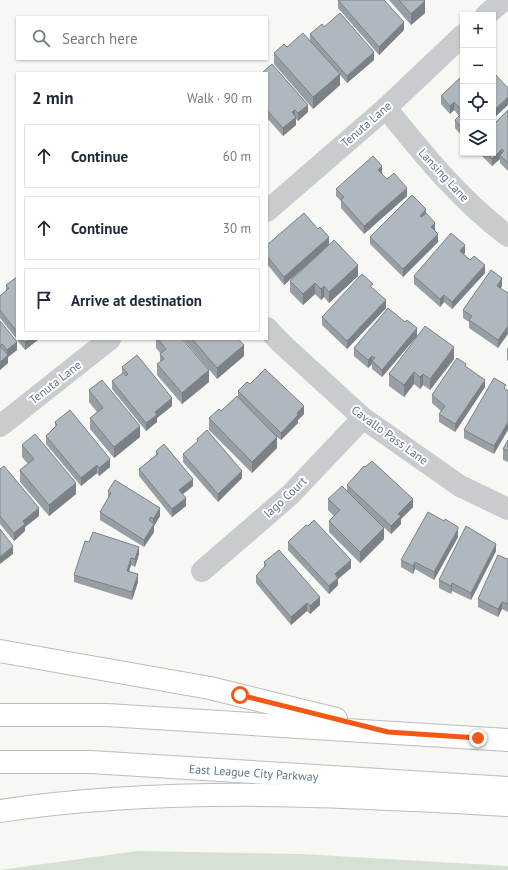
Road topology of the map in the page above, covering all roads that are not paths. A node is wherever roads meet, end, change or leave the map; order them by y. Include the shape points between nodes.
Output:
1 (460, 38) edge
2 (386, 108) junction
3 (268, 210) edge
4 (508, 236) edge
5 (268, 329) edge
6 (109, 340) edge
7 (363, 418) junction
8 (0, 426) edge
9 (508, 509) edge
10 (202, 571) dead end
11 (0, 651) edge
12 (0, 715) edge
13 (388, 732) junction
14 (508, 740) edge
15 (0, 762) edge
16 (508, 788) edge
17 (508, 805) edge
18 (0, 811) edge

1 - 2 street, Tenuta Lane
2 - 3 street, Tenuta Lane
2 - 4 street, Lansing Lane via 435,169
5 - 7 street, Cavallo Pass Lane
6 - 8 street, Tenuta Lane
7 - 9 street, Cavallo Pass Lane via 460,486
7 - 10 street, Iago Court via 290,495
11 - 13 main road via 210,688
12 - 13 main road via 107,715
13 - 14 main road
15 - 16 main road, East League City Parkway via 91,762
17 - 18 main road via 312,795 217,795 129,799

